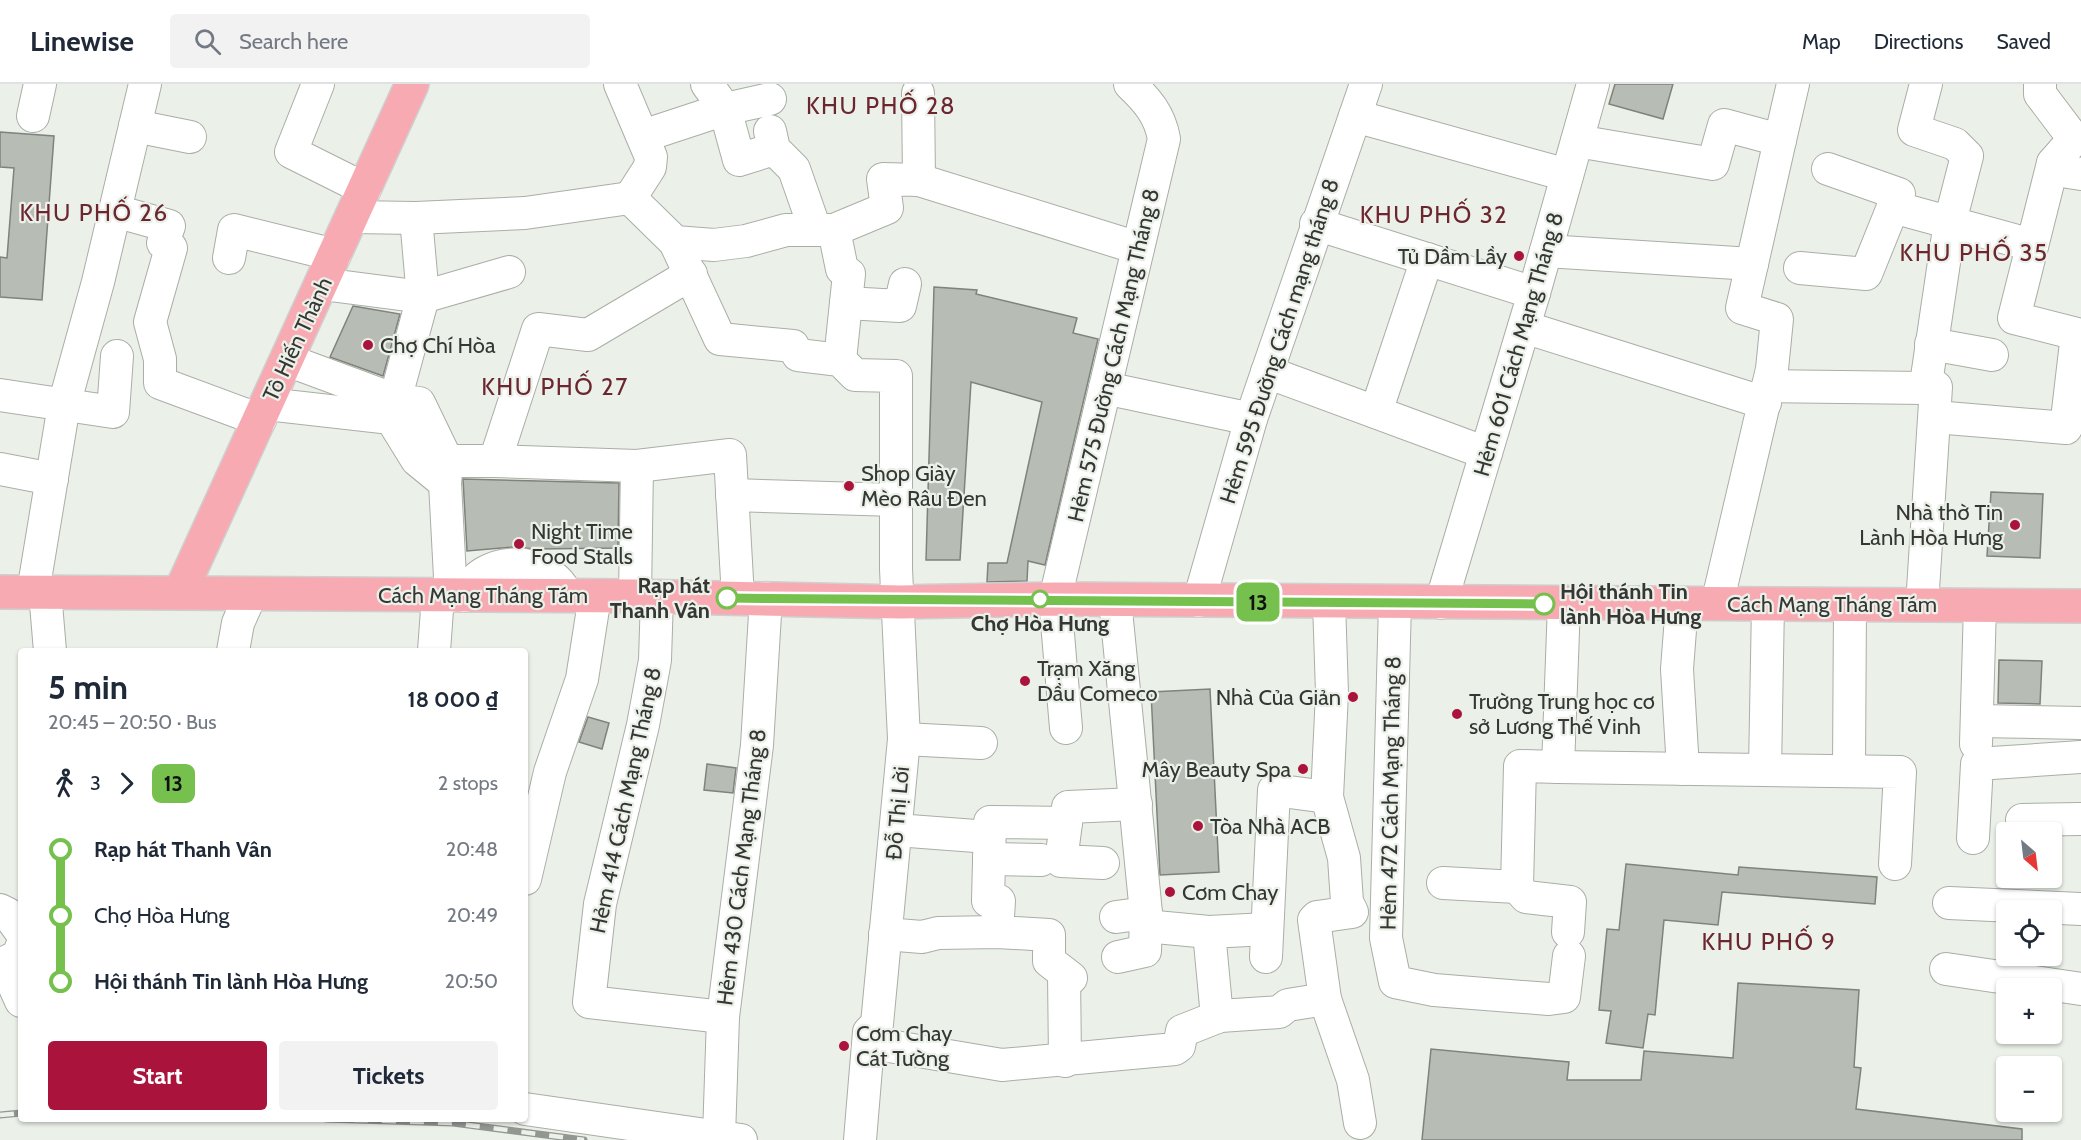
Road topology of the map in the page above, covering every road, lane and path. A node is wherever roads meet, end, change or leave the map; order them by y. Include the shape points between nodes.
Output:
1 (40, 84) edge
2 (145, 84) edge
3 (318, 84) edge
4 (412, 84) edge
5 (620, 84) edge
6 (707, 84) edge
7 (1130, 84) edge
8 (1366, 84) edge
9 (1593, 84) edge
10 (1793, 84) edge
11 (1926, 84) edge
12 (2040, 84) edge
13 (918, 93) dead end
14 (1152, 98) edge
15 (770, 99) dead end
16 (725, 109) junction
17 (33, 116) dead end
18 (1355, 116) junction
19 (135, 126) junction
20 (643, 136) junction
21 (190, 137) dead end
22 (1780, 140) junction
23 (1577, 141) junction
24 (2067, 168) edge
25 (1828, 169) dead end
26 (1567, 175) junction
27 (919, 180) junction
28 (630, 198) junction
29 (359, 203) junction
30 (1893, 207) junction
31 (115, 211) junction
32 (416, 218) junction
33 (1950, 222) junction
34 (1316, 224) junction
35 (824, 230) junction
36 (675, 242) junction
37 (2032, 245) junction
38 (1138, 248) junction
39 (1546, 251) junction
40 (335, 255) junction
41 (229, 258) dead end
42 (1427, 259) junction
43 (1752, 264) junction
44 (1800, 268) dead end
45 (509, 272) dead end
46 (691, 274) junction
47 (322, 284) junction
48 (905, 284) dead end
49 (1534, 293) junction
50 (423, 297) junction
51 (846, 303) junction
52 (1524, 327) junction
53 (1931, 344) junction
54 (1992, 355) dead end
55 (117, 356) dead end
56 (287, 360) junction
57 (840, 360) junction
58 (2076, 365) edge
59 (1267, 372) junction
60 (1105, 388) junction
61 (1766, 394) junction
62 (0, 395) edge
63 (395, 400) junction
64 (1930, 402) junction
65 (64, 405) junction
66 (263, 412) junction
67 (1376, 412) junction
68 (1251, 419) junction
69 (1486, 453) junction
70 (495, 461) junction
71 (637, 466) junction
72 (0, 469) edge
73 (446, 472) junction
74 (52, 479) junction
75 (732, 495) junction
76 (896, 500) junction
77 (0, 592) edge
78 (39, 592) junction
79 (180, 593) junction
80 (251, 594) junction
81 (451, 596) junction
82 (581, 596) junction
83 (646, 596) junction
84 (752, 598) junction
85 (1055, 599) junction
86 (1115, 600) junction
87 (1199, 601) junction
88 (900, 602) junction
89 (1329, 602) junction
90 (1395, 603) junction
91 (1441, 603) junction
92 (1564, 604) junction
93 (1682, 604) junction
94 (1717, 604) junction
95 (1768, 604) junction
96 (1851, 604) junction
97 (1922, 604) junction
98 (1980, 605) junction
99 (2081, 606) edge
100 (49, 648) edge
101 (234, 648) edge
102 (435, 648) edge
103 (2081, 723) edge
104 (1066, 728) dead end
105 (904, 739) junction
106 (1977, 743) junction
107 (981, 744) dead end
108 (2081, 757) edge
109 (1558, 767) junction
110 (1683, 769) junction
111 (1765, 770) junction
112 (1849, 771) junction
113 (1327, 797) junction
114 (1136, 804) junction
115 (2081, 819) edge
116 (2022, 820) dead end
117 (1066, 823) junction
118 (896, 830) junction
119 (1973, 838) dead end
120 (989, 848) junction
121 (1041, 860) dead end
122 (1103, 862) dead end
123 (1895, 864) dead end
124 (528, 866) edge
125 (1443, 883) dead end
126 (1517, 887) junction
127 (1949, 903) dead end
128 (1996, 907) edge
129 (2062, 909) edge
130 (2081, 909) edge
131 (0, 910) edge
132 (1136, 919) junction
133 (997, 932) junction
134 (1209, 932) junction
135 (885, 934) junction
136 (18, 944) edge
137 (18, 952) edge
138 (1118, 957) dead end
139 (2012, 967) edge
140 (1946, 969) dead end
141 (2081, 989) edge
142 (18, 994) edge
143 (1325, 999) junction
144 (723, 1017) junction
145 (1217, 1017) junction
146 (880, 1034) junction
147 (1065, 1061) junction
148 (528, 1109) edge
149 (1360, 1123) dead end
150 (730, 1138) edge
151 (860, 1140) edge
152 (876, 1140) edge

1 - 17 street
2 - 19 street
3 - 29 street via 291,152
4 - 29 main road, Tô Hiến Thành
5 - 20 street
6 - 16 street
7 - 14 street
8 - 18 street, Hẻm 595 Đường Cách mạng tháng 8
9 - 23 street, Hẻm 601 Cách Mạng Tháng 8
10 - 22 street
11 - 33 street via 1914,130 1955,144 1967,156
12 - 24 street via 2040,94 2074,139
13 - 27 street
14 - 38 street, Hẻm 575 Đường Cách Mạng Tháng 8 via 1164,139
15 - 16 street
16 - 20 street
16 - 35 street via 739,160 772,140 794,169
18 - 26 street
18 - 34 street, Hẻm 595 Đường Cách mạng tháng 8
19 - 21 street
19 - 31 street
20 - 28 street via 651,157 650,167
22 - 23 street via 1724,125 1713,164
22 - 43 street
23 - 26 street, Hẻm 601 Cách Mạng Tháng 8
24 - 37 street
25 - 30 street via 1899,194
26 - 39 street, Hẻm 601 Cách Mạng Tháng 8
27 - 35 street via 884,179 886,208
27 - 38 street
28 - 32 street via 525,213
28 - 36 street
29 - 32 street
29 - 40 main road, Tô Hiến Thành
30 - 33 street
30 - 44 street via 1866,274
31 - 65 street
31 - 66 street via 169,226 163,243 171,248 150,322 160,359 160,383
32 - 50 street
33 - 37 street
33 - 53 street
34 - 42 street, Hẻm 595 Đường Cách mạng tháng 8
34 - 59 street, Hẻm 595 Đường Cách mạng tháng 8
35 - 36 street via 786,230 714,245
35 - 51 street via 842,269 849,274
36 - 46 street
37 - 58 street via 2014,318 2076,334
38 - 60 street, Hẻm 575 Đường Cách Mạng Tháng 8
39 - 43 street
39 - 49 street, Hẻm 601 Cách Mạng Tháng 8
40 - 41 street via 234,230
40 - 47 main road, Tô Hiến Thành
42 - 49 street, Hẻm 595 Đường Cách mạng tháng 8
42 - 67 street
43 - 61 street via 1742,308 1777,319
45 - 50 street
46 - 57 street via 720,339 793,346 798,355
46 - 70 street via 588,335 538,329
47 - 50 street
47 - 56 main road, Tô Hiến Thành
48 - 51 street via 900,306
49 - 52 street, Hẻm 601 Cách Mạng Tháng 8
50 - 63 street
51 - 57 street
52 - 61 street
52 - 69 street, Hẻm 601 Cách Mạng Tháng 8
53 - 54 street
53 - 64 street
55 - 65 street via 114,412
56 - 63 street
56 - 66 main road, Tô Hiến Thành
57 - 76 street, Đỗ Thị Lời via 855,375 896,376
58 - 64 street via 2066,428
59 - 67 street
59 - 68 street, Hẻm 595 Đường Cách mạng tháng 8
60 - 68 street
60 - 85 street, Hẻm 575 Đường Cách Mạng Tháng 8
61 - 64 street via 1814,386
61 - 94 street
62 - 65 street
63 - 73 street via 419,403
64 - 97 street
65 - 74 street
66 - 73 street via 391,418 417,460
66 - 79 main road, Tô Hiến Thành
67 - 69 street
68 - 87 street, Hẻm 595 Đường Cách mạng tháng 8
69 - 91 street, Hẻm 601 Cách Mạng Tháng 8
70 - 71 street
70 - 73 street
71 - 75 street, Hẻm 430 Cách Mạng Tháng 8 via 730,455
71 - 83 street, Hẻm 414 Cách Mạng Tháng 8
72 - 74 street
73 - 81 street
74 - 78 street
75 - 76 street
75 - 84 street, Hẻm 430 Cách Mạng Tháng 8
76 - 88 street, Đỗ Thị Lời
77 - 78 main road, Cách Mạng Tháng Tám
78 - 79 main road, Cách Mạng Tháng Tám
78 - 100 street
79 - 80 main road, Cách Mạng Tháng Tám
80 - 81 main road, Cách Mạng Tháng Tám
80 - 101 street via 238,623
81 - 82 main road, Cách Mạng Tháng Tám
81 - 102 street
82 - 83 main road, Cách Mạng Tháng Tám
82 - 124 street via 582,679 550,772
83 - 84 main road, Cách Mạng Tháng Tám
83 - 144 street, Hẻm 414 Cách Mạng Tháng 8 via 655,660 600,904 589,1002
84 - 88 main road, Cách Mạng Tháng Tám
84 - 144 street, Hẻm 430 Cách Mạng Tháng 8 via 757,745
85 - 86 main road, Cách Mạng Tháng Tám
85 - 88 main road, Cách Mạng Tháng Tám
85 - 104 street, Hẻm 575 Đường Cách Mạng Tháng 8
86 - 87 main road, Cách Mạng Tháng Tám
86 - 114 street
87 - 89 main road, Cách Mạng Tháng Tám
88 - 105 street, Đỗ Thị Lời
89 - 90 main road, Cách Mạng Tháng Tám
89 - 113 street via 1332,693
90 - 91 main road, Cách Mạng Tháng Tám
90 - 126 street, Hẻm 472 Cách Mạng Tháng 8 via 1386,938 1395,982 1434,990 1564,997 1570,902 1526,897
91 - 92 main road, Cách Mạng Tháng Tám
92 - 93 main road, Cách Mạng Tháng Tám
92 - 109 street
93 - 94 main road, Cách Mạng Tháng Tám
93 - 110 street via 1677,669
94 - 95 main road, Cách Mạng Tháng Tám
95 - 96 main road, Cách Mạng Tháng Tám
95 - 111 street
96 - 97 main road, Cách Mạng Tháng Tám
96 - 112 street
97 - 98 main road, Cách Mạng Tháng Tám
98 - 99 main road, Cách Mạng Tháng Tám
98 - 106 street
103 - 106 street
105 - 107 street
105 - 118 street, Đỗ Thị Lời
106 - 108 street
106 - 119 street
109 - 110 street
109 - 126 street via 1520,766
110 - 111 street
111 - 112 street
112 - 123 street via 1900,772
113 - 134 street via 1274,790 1267,943
113 - 143 street via 1344,858 1347,902 1352,912 1314,920
114 - 117 street via 1068,807
114 - 132 street via 1142,856
115 - 116 street
117 - 120 street via 990,822
117 - 122 street via 1061,861
118 - 120 street
118 - 135 street, Đỗ Thị Lời
120 - 121 street
120 - 133 street via 988,901 999,901
125 - 126 street
127 - 128 street
129 - 130 street
131 - 136 street via 8,914
132 - 134 street
132 - 138 street via 1145,951
133 - 135 street via 922,937
133 - 147 street via 1049,934 1049,961 1068,976
134 - 145 street
135 - 146 street, Đỗ Thị Lời
137 - 142 street via 4,963
139 - 140 street
139 - 141 street
143 - 145 street via 1288,1005 1279,1012
143 - 149 street via 1353,1080
144 - 150 street, Hẻm 430 Cách Mạng Tháng 8
145 - 147 street via 1185,1030 1175,1049
146 - 147 street via 1002,1065
146 - 151 street, Đỗ Thị Lời via 869,1032
146 - 152 street, Đỗ Thị Lời
148 - 150 street

